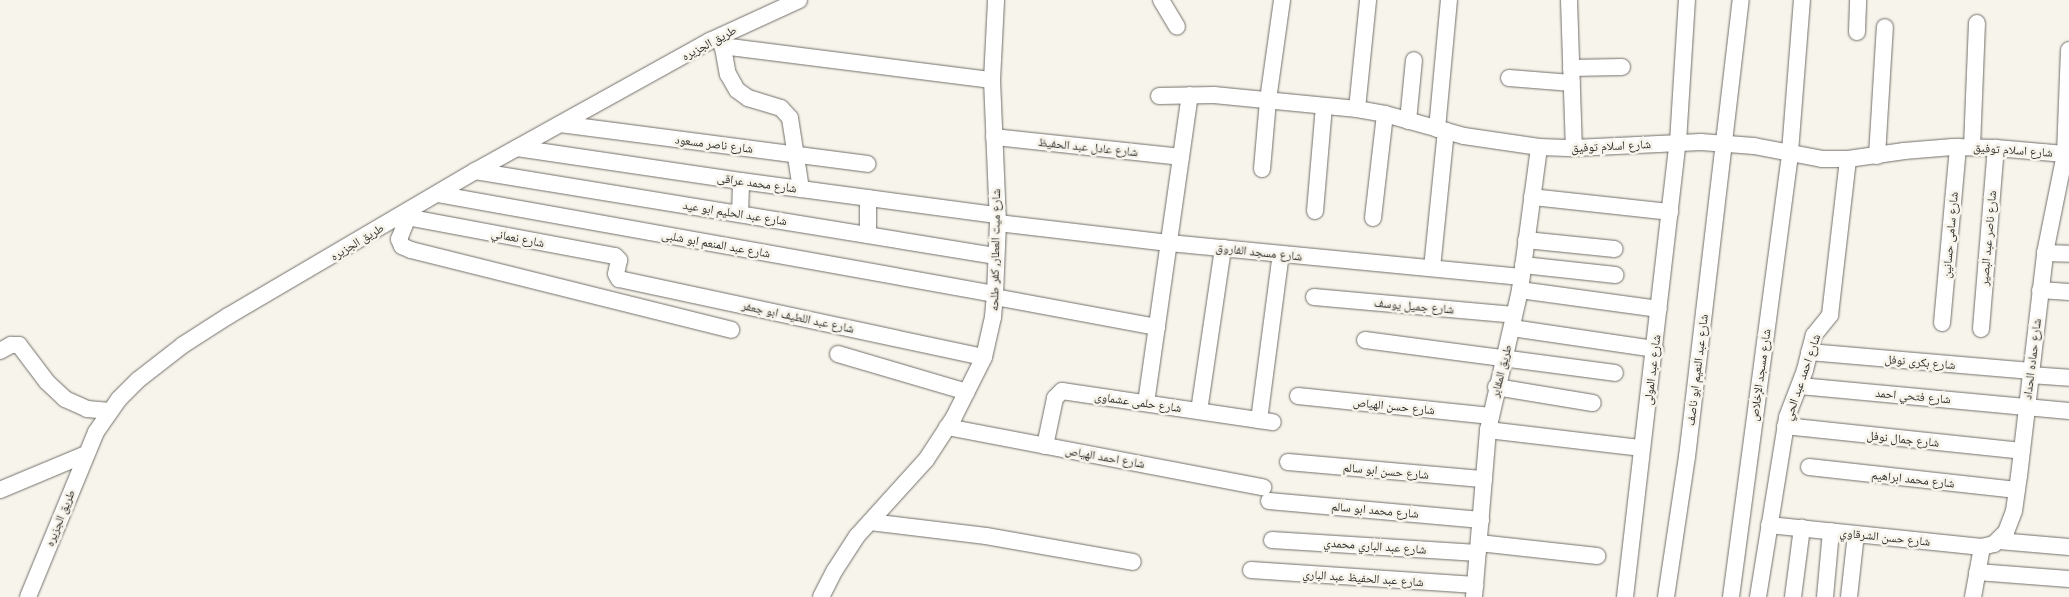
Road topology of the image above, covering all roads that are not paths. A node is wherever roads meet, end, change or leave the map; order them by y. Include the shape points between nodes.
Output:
1 (799, 0) edge
2 (996, 0) edge
3 (1161, 0) edge
4 (1282, 0) edge
5 (1368, 0) edge
6 (1449, 0) edge
7 (1566, 0) edge
8 (1687, 0) edge
9 (1741, 0) edge
10 (1802, 0) edge
11 (1858, 0) edge
12 (1977, 23) dead end
13 (1177, 27) dead end
14 (1885, 27) dead end
15 (1857, 32) dead end
16 (721, 41) junction
17 (2069, 50) edge
18 (1414, 60) dead end
19 (1622, 67) dead end
20 (1571, 75) junction
21 (1509, 78) dead end
22 (992, 80) junction
23 (1190, 95) junction
24 (1159, 96) dead end
25 (1268, 100) junction
26 (1324, 106) junction
27 (1357, 110) junction
28 (1385, 114) junction
29 (1408, 121) junction
30 (560, 124) junction
31 (1442, 130) junction
32 (994, 138) junction
33 (1678, 142) junction
34 (1725, 143) junction
35 (1539, 147) junction
36 (1965, 147) junction
37 (517, 148) junction
38 (1574, 148) junction
39 (1996, 148) junction
40 (1790, 152) junction
41 (2065, 154) junction
42 (796, 155) junction
43 (1877, 156) junction
44 (1181, 157) junction
45 (1848, 160) junction
46 (867, 164) dead end
47 (1262, 169) dead end
48 (475, 171) junction
49 (2065, 175) edge
50 (741, 181) junction
51 (801, 189) junction
52 (437, 194) junction
53 (1532, 197) junction
54 (868, 198) junction
55 (1315, 211) dead end
56 (1670, 212) junction
57 (740, 214) junction
58 (404, 216) junction
59 (1374, 218) dead end
60 (997, 219) junction
61 (868, 235) junction
62 (1526, 240) junction
63 (1169, 243) junction
64 (1223, 248) junction
65 (1615, 249) dead end
66 (2045, 253) junction
67 (1281, 254) junction
68 (2069, 254) edge
69 (996, 256) junction
70 (1432, 268) junction
71 (616, 274) joint
72 (1615, 275) dead end
73 (1521, 277) junction
74 (2040, 290) junction
75 (2069, 292) edge
76 (995, 296) junction
77 (1314, 297) dead end
78 (1659, 309) junction
79 (1513, 321) junction
80 (1942, 323) dead end
81 (1157, 327) junction
82 (1981, 329) dead end
83 (731, 330) dead end
84 (1365, 340) dead end
85 (1655, 349) junction
86 (0, 351) edge
87 (1809, 352) junction
88 (838, 354) dead end
89 (984, 357) junction
90 (1506, 357) junction
91 (1615, 373) dead end
92 (2030, 373) junction
93 (2069, 378) edge
94 (1800, 386) junction
95 (1496, 387) junction
96 (967, 392) junction
97 (1298, 396) dead end
98 (1146, 403) junction
99 (1593, 403) dead end
100 (2026, 406) junction
101 (110, 411) junction
102 (1200, 411) junction
103 (2069, 411) edge
104 (1489, 423) junction
105 (1785, 426) junction
106 (947, 427) junction
107 (1045, 446) junction
108 (1642, 448) junction
109 (2022, 451) junction
110 (86, 454) junction
111 (1288, 462) dead end
112 (1809, 467) dead end
113 (1484, 479) junction
114 (0, 490) edge
115 (2017, 490) junction
116 (1266, 494) joint
117 (1481, 520) junction
118 (870, 522) junction
119 (1769, 525) junction
120 (1802, 528) junction
121 (1831, 531) junction
122 (1856, 534) junction
123 (1272, 540) dead end
124 (1999, 541) junction
125 (1982, 547) junction
126 (2069, 547) edge
127 (1478, 548) junction
128 (1596, 556) dead end
129 (1133, 562) dead end
130 (1252, 570) dead end
131 (1976, 572) junction
132 (2069, 579) edge
133 (1474, 591) edge
134 (28, 597) edge
135 (821, 597) edge
136 (1625, 597) edge
137 (1666, 597) edge
138 (1731, 597) edge
139 (1758, 597) edge
140 (1793, 597) edge
141 (1825, 597) edge
142 (1849, 597) edge
143 (1973, 597) edge

1 - 16 street, طريق الجزيره
2 - 22 street, شارع ميت العطار, كفر طلحه
3 - 13 street
4 - 25 street
5 - 27 street
6 - 31 street
7 - 20 street
8 - 33 street, شارع عبد المولى
9 - 34 street, شارع عبد النعيم ابو ناصف
10 - 40 street, شارع مسجد الإخلاص
11 - 15 street
12 - 36 street, شارع سامى حسانين
14 - 43 street
16 - 22 street
16 - 30 street, طريق الجزيره
16 - 42 street via 728,74 737,90 748,98 786,112 792,126
17 - 41 street, شارع حماده الحداد
18 - 29 street
19 - 20 street
20 - 21 street
20 - 38 street
22 - 32 street, شارع ميت العطار, كفر طلحه
23 - 24 street, شارع اسلام توفيق
23 - 25 street, شارع اسلام توفيق
23 - 44 street
25 - 26 street, شارع اسلام توفيق
25 - 47 street
26 - 27 street, شارع اسلام توفيق
26 - 55 street
27 - 28 street, شارع اسلام توفيق
28 - 29 street, شارع اسلام توفيق
28 - 59 street
29 - 31 street, شارع اسلام توفيق
30 - 37 street, طريق الجزيره
30 - 42 street, شارع ناصر مسعود
31 - 35 street, شارع اسلام توفيق
31 - 70 street
32 - 44 street, شارع عادل عبد الحفيظ
32 - 60 street, شارع ميت العطار, كفر طلحه
33 - 34 street, شارع اسلام توفيق
33 - 38 street, شارع اسلام توفيق
33 - 56 street, شارع عبد المولى
34 - 40 street, شارع اسلام توفيق
34 - 137 street, شارع عبد النعيم ابو ناصف via 1687,457
35 - 38 street, شارع اسلام توفيق
35 - 53 street, طريق المقابر
36 - 39 street, شارع اسلام توفيق
36 - 43 street, شارع اسلام توفيق
36 - 80 street, شارع سامى حسانين
37 - 48 street, طريق الجزيره
37 - 50 street, شارع محمد عراقى
39 - 41 street, شارع اسلام توفيق
39 - 82 street, شارع ناصر عبد البصير
40 - 45 street, شارع اسلام توفيق via 1822,159
40 - 138 street, شارع مسجد الإخلاص
41 - 49 street, شارع حماده الحداد
42 - 46 street, شارع ناصر مسعود
42 - 51 street
43 - 45 street, شارع اسلام توفيق
44 - 63 street
45 - 87 street, شارع احمد عبد الحي via 1830,315 1814,335
48 - 52 street, طريق الجزيره
48 - 57 street, شارع عبد الحليم ابو عيد
49 - 66 street, شارع حماده الحداد
50 - 51 street, شارع محمد عراقى
50 - 57 street
51 - 54 street, شارع محمد عراقى
52 - 58 street, طريق الجزيره
52 - 76 street, شارع عبد المنعم ابو شلبى
53 - 56 street
53 - 62 street, طريق المقابر
54 - 60 street, شارع محمد عراقى
54 - 61 street
56 - 78 street, شارع عبد المولى
57 - 61 street, شارع عبد الحليم ابو عيد
58 - 71 street, شارع نعماني via 615,256 619,260
58 - 83 street via 399,239 402,246 411,250
58 - 101 street, طريق الجزيره via 183,345 138,380
60 - 63 street, شارع مسجد الفاروق
60 - 69 street, شارع ميت العطار, كفر طلحه
61 - 69 street, شارع عبد الحليم ابو عيد
62 - 65 street
62 - 73 street, طريق المقابر
63 - 64 street, شارع مسجد الفاروق
63 - 81 street
64 - 67 street, شارع مسجد الفاروق
64 - 102 street
66 - 68 street
66 - 74 street, شارع حماده الحداد
67 - 70 street, شارع مسجد الفاروق
67 - 102 street, شارع حلمى عشماوى via 1266,421
69 - 76 street, شارع ميت العطار, كفر طلحه
70 - 73 street, شارع مسجد الفاروق
71 - 89 street, شارع عبد اللطيف ابو جعفر via 619,279
72 - 73 street
73 - 78 street
73 - 79 street, طريق المقابر
74 - 75 street
74 - 92 street, شارع حماده الحداد
76 - 81 street, شارع عبد المنعم ابو شلبى
76 - 89 street, شارع ميت العطار, كفر طلحه via 994,317
77 - 79 street, شارع جميل يوسف
78 - 85 street, شارع عبد المولى
79 - 85 street, شارع جميل يوسف
79 - 90 street, طريق المقابر
81 - 98 street
84 - 90 street
85 - 108 street, شارع عبد المولى
86 - 101 street via 19,345 46,382 65,399 87,409
87 - 92 street, شارع بكرى نوفل
87 - 94 street, شارع احمد عبد الحي
88 - 96 street
89 - 96 street, شارع ميت العطار, كفر طلحه
90 - 91 street
90 - 95 street, طريق المقابر
92 - 93 street, شارع بكرى نوفل
92 - 100 street, شارع حماده الحداد
94 - 100 street, شارع فتحي احمد
94 - 105 street, شارع احمد عبد الحي
95 - 99 street
95 - 104 street, طريق المقابر
96 - 106 street, شارع ميت العطار, كفر طلحه
97 - 104 street, شارع حسن الهياص
98 - 102 street, شارع حلمى عشماوى
98 - 107 street, شارع حلمى عشماوى via 1058,392
100 - 103 street, شارع فتحي احمد
100 - 109 street, شارع حماده الحداد
101 - 110 street, طريق الجزيره
104 - 108 street, شارع حسن الهياص
104 - 113 street, طريق المقابر
105 - 109 street, شارع جمال نوفل
105 - 119 street, شارع احمد عبد الحي
106 - 107 street, شارع احمد الهياص
106 - 118 street, شارع ميت العطار, كفر طلحه via 926,460
107 - 116 street, شارع احمد الهياص
108 - 136 street, شارع عبد المولى
109 - 115 street, شارع حماده الحداد
110 - 114 street
110 - 134 street, طريق الجزيره
111 - 113 street, شارع حسن ابو سالم
112 - 115 street, شارع محمد ابراهيم
113 - 117 street, طريق المقابر
115 - 124 street, شارع حماده الحداد via 2010,522
116 - 117 street, شارع محمد ابو سالم
117 - 127 street, طريق المقابر
118 - 129 street via 986,536
118 - 135 street, شارع ميت العطار, كفر طلحه via 857,536
119 - 120 street, شارع حسن الشرقاوي
119 - 139 street, شارع احمد عبد الحي
120 - 121 street, شارع حسن الشرقاوي
120 - 140 street
121 - 122 street, شارع حسن الشرقاوي
121 - 141 street
122 - 125 street, شارع حسن الشرقاوي
122 - 142 street
123 - 127 street, شارع عبد الباري محمدي
124 - 125 street, شارع حسن الشرقاوي
124 - 126 street
125 - 131 street
127 - 128 street, شارع عبد الباري محمدي
127 - 133 street, طريق المقابر
130 - 133 street, شارع عبد الحفيظ عبد الباري
131 - 132 street
131 - 143 street

